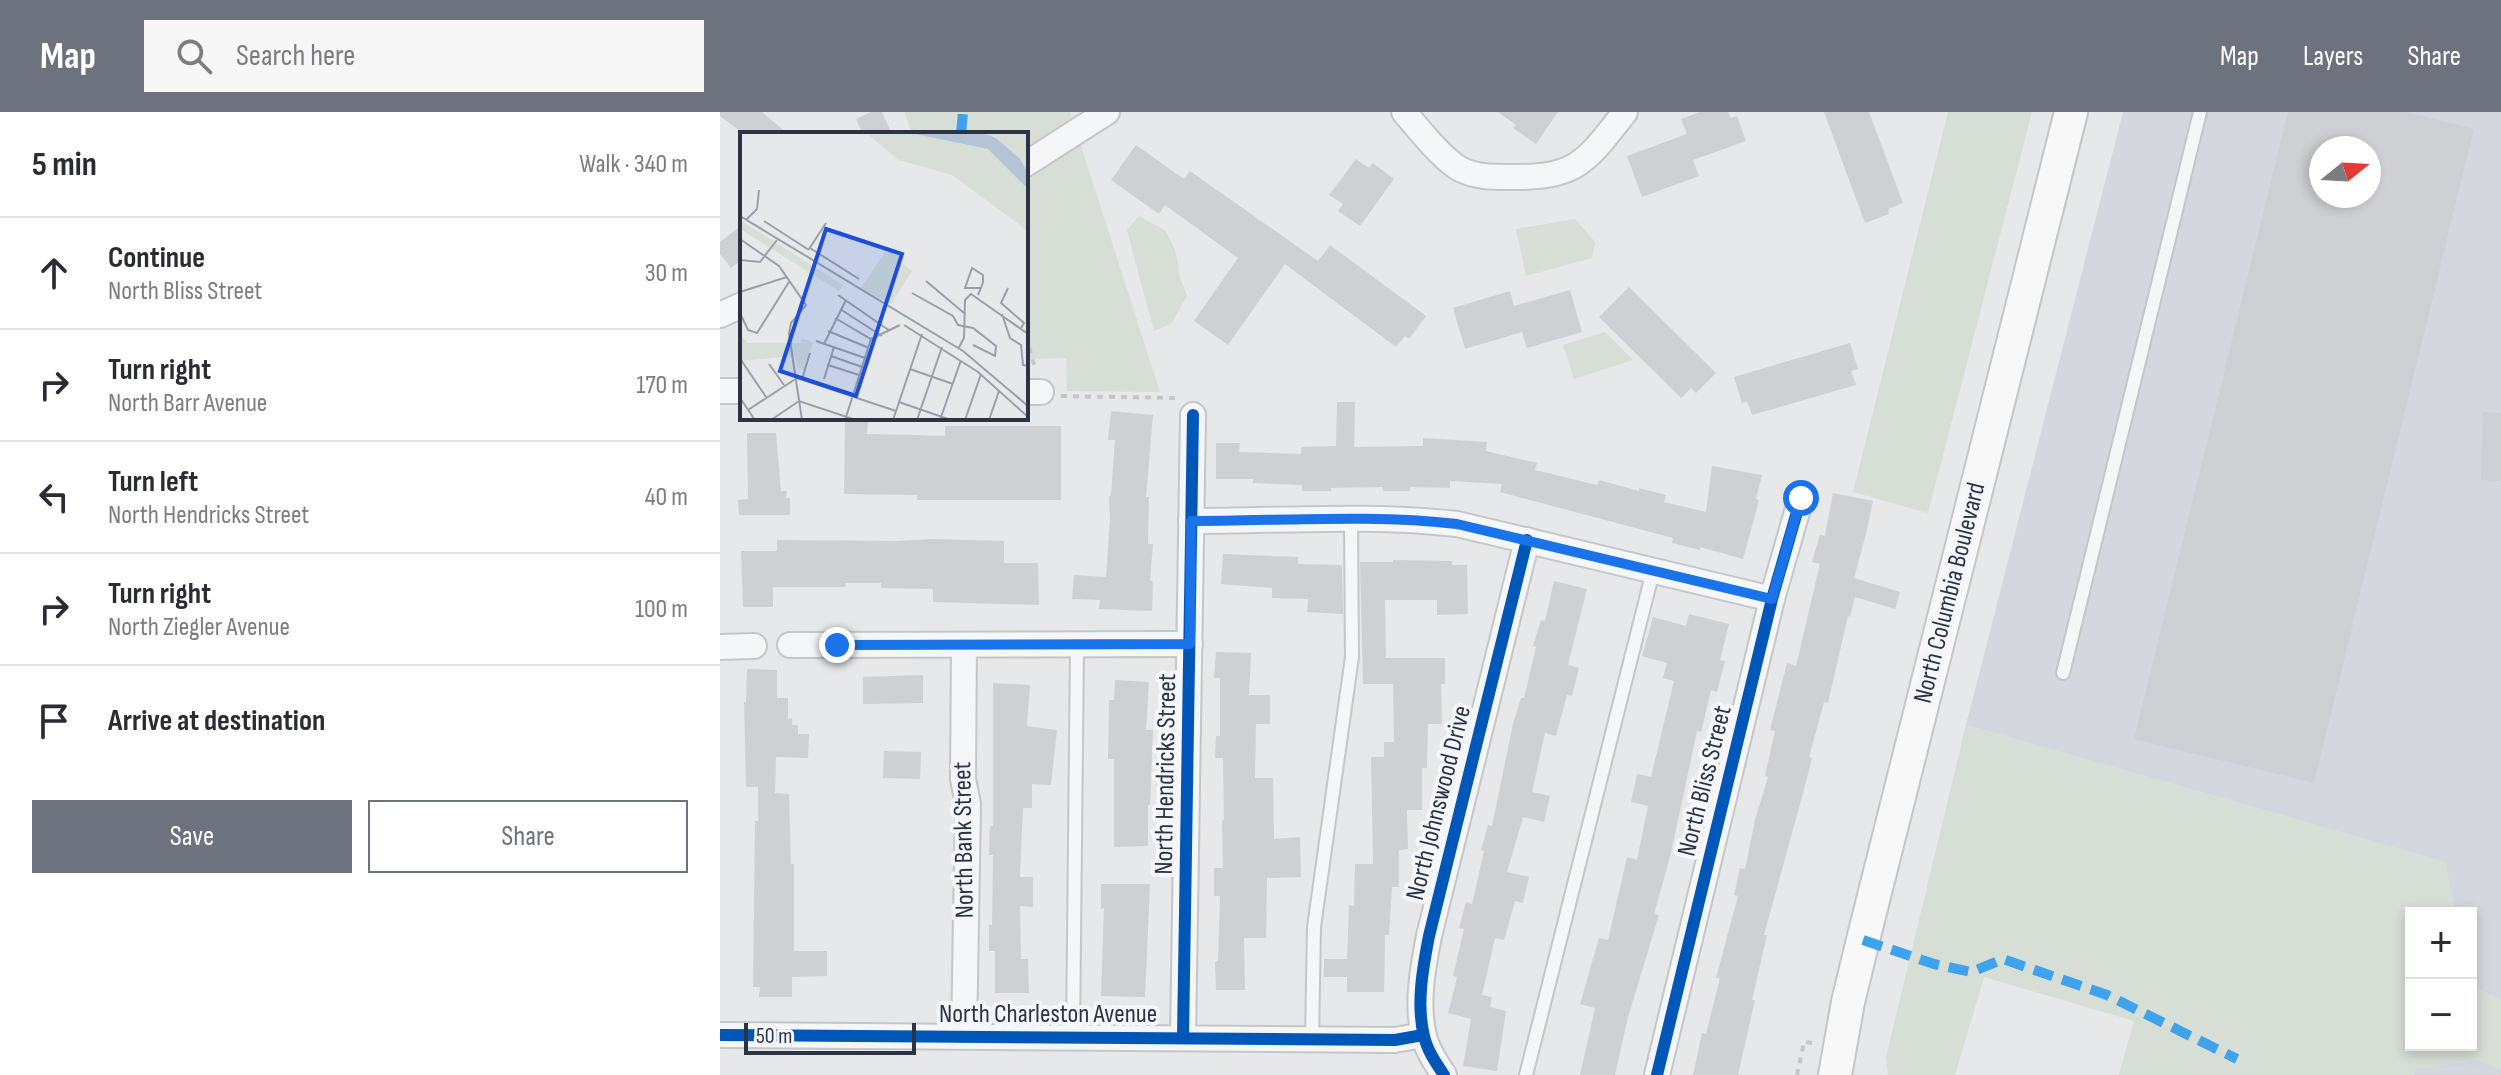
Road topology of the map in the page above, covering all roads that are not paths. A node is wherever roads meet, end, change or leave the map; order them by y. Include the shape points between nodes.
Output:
1 (1107, 112) edge
2 (1404, 112) edge
3 (1625, 112) edge
4 (2071, 112) edge
5 (2200, 112) edge
6 (1028, 163) edge
7 (740, 306) edge
8 (720, 315) edge
9 (1193, 415) road end
10 (1801, 498) dead end
11 (1351, 520) junction
12 (1191, 521) junction
13 (1527, 540) junction
14 (1653, 571) junction
15 (1772, 599) junction
16 (1190, 644) junction
17 (790, 645) dead end
18 (964, 645) junction
19 (1077, 645) junction
20 (754, 646) dead end
21 (720, 647) edge
22 (2063, 673) dead end
23 (720, 1035) edge
24 (1423, 1035) junction
25 (964, 1036) junction
26 (1183, 1037) junction
27 (1073, 1038) junction
28 (1312, 1039) junction
29 (1444, 1075) edge
30 (1526, 1075) edge
31 (1657, 1075) edge
32 (1835, 1075) edge

1 - 6 street
2 - 3 street via 1459,168 1482,176 1523,177 1573,168
4 - 32 main road, North Columbia Boulevard via 1860,951
5 - 22 lane
7 - 8 street
9 - 12 street, North Hendricks Street
10 - 15 street, North Bliss Street
11 - 12 street
11 - 13 street via 1439,522
11 - 28 lane via 1352,657 1314,927
12 - 16 street, North Hendricks Street
13 - 14 street
13 - 24 street, North Johnswood Drive via 1429,936 1422,971
14 - 15 street
14 - 30 lane
15 - 31 street, North Bliss Street
16 - 19 street
16 - 26 street, North Hendricks Street
17 - 18 street
18 - 19 street
18 - 25 street, North Bank Street
19 - 27 lane
20 - 21 street
23 - 25 street, North Charleston Avenue
24 - 28 street, North Charleston Avenue via 1401,1040
24 - 29 street, North Johnswood Drive
25 - 27 street, North Charleston Avenue
26 - 27 street, North Charleston Avenue
26 - 28 street, North Charleston Avenue

